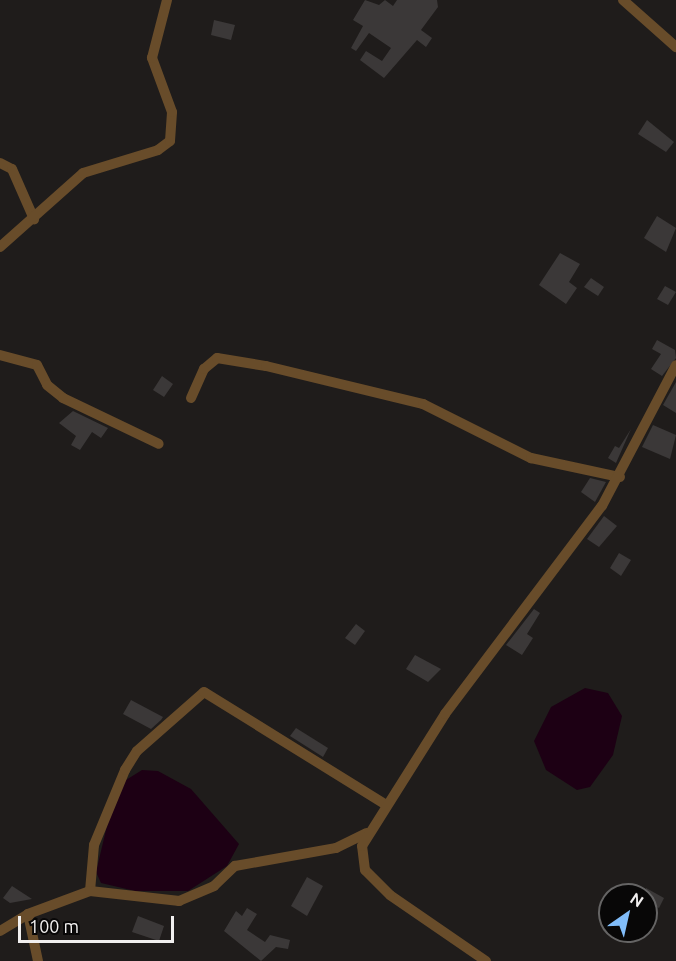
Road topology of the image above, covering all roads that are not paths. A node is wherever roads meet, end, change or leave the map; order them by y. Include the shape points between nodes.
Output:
1 (167, 0) edge
2 (623, 0) edge
3 (676, 48) edge
4 (0, 163) edge
5 (34, 219) junction
6 (0, 247) edge
7 (0, 355) edge
8 (676, 365) edge
9 (192, 398) dead end
10 (159, 444) dead end
11 (620, 477) junction
12 (386, 805) junction
13 (372, 830) junction
14 (90, 891) junction
15 (28, 914) junction
16 (0, 931) edge
17 (38, 961) edge
18 (486, 961) edge

1 - 5 street via 152,58 172,112 170,141 158,150 83,173
2 - 3 street
4 - 5 street via 12,169
5 - 6 street
7 - 10 street via 37,365 47,385 63,398
8 - 11 street
9 - 11 street via 204,369 217,358 266,366 423,404 531,458
11 - 12 street via 532,604 445,714
12 - 13 street
12 - 14 street via 204,692 137,751 125,770 94,845
13 - 14 street via 336,848 235,866 214,886 179,901
13 - 18 street via 362,846 365,870 390,895
14 - 15 street
15 - 16 street
15 - 17 street

